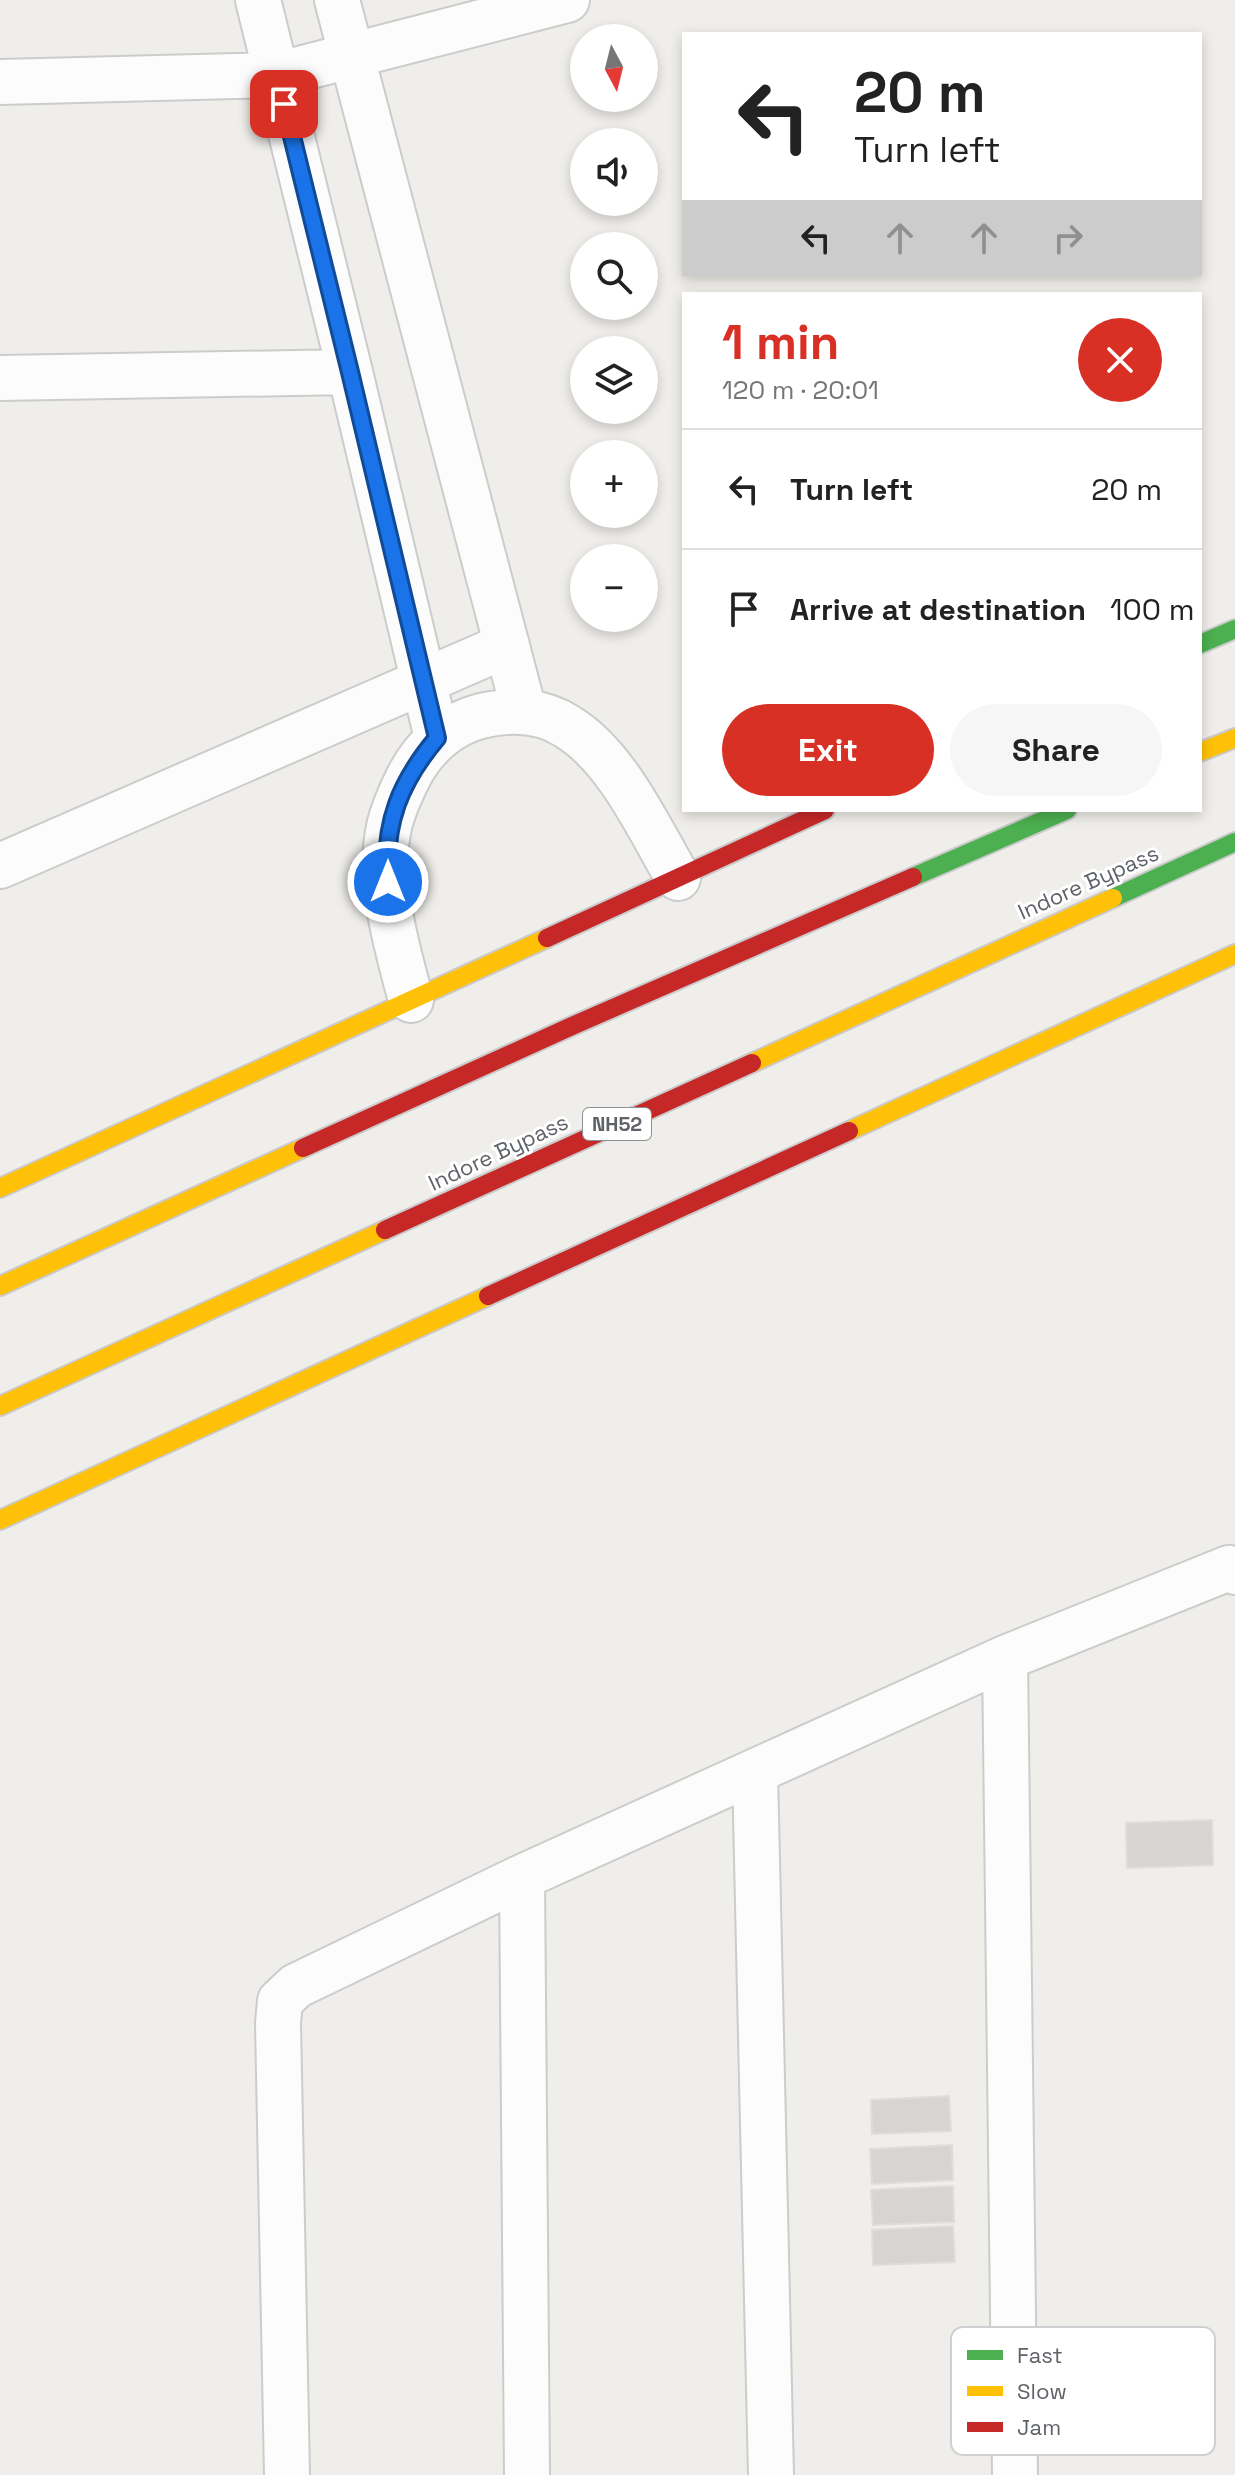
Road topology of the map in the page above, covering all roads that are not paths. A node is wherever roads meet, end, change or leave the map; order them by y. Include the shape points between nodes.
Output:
1 (258, 0) edge
2 (337, 0) edge
3 (567, 0) edge
4 (351, 54) junction
5 (276, 75) junction
6 (0, 82) edge
7 (350, 372) junction
8 (0, 378) edge
9 (1235, 629) edge
10 (1202, 643) edge
11 (507, 645) junction
12 (423, 681) junction
13 (524, 711) junction
14 (437, 738) junction
15 (1235, 738) edge
16 (1202, 751) edge
17 (821, 812) edge
18 (1062, 812) edge
19 (1235, 842) edge
20 (0, 866) edge
21 (678, 878) junction
22 (1235, 954) edge
23 (411, 1000) junction
24 (0, 1188) edge
25 (0, 1286) edge
26 (0, 1406) edge
27 (0, 1520) edge
28 (1235, 1572) edge
29 (1005, 1658) junction
30 (755, 1772) junction
31 (522, 1877) junction
32 (1013, 2327) edge
33 (1015, 2455) edge
34 (287, 2475) edge
35 (527, 2475) edge
36 (771, 2475) edge
37 (1015, 2475) edge

1 - 5 street
2 - 4 street
3 - 4 street
4 - 5 street
4 - 11 street
5 - 6 street
5 - 7 street
7 - 8 street
7 - 12 street
9 - 10 main road
11 - 12 street
11 - 13 street
12 - 14 street
12 - 20 street
13 - 14 street via 465,720
13 - 21 street via 567,726 598,752
14 - 23 street via 416,762 389,828 389,905
15 - 16 main road
17 - 21 main road
18 - 25 main road via 572,1026
19 - 26 main road, Indore Bypass / NH52
21 - 23 main road
22 - 27 main road
23 - 24 main road
28 - 29 street via 1229,1568
29 - 30 street
29 - 32 street
30 - 31 street
30 - 36 street
31 - 34 street via 296,1986 280,2001
31 - 35 street
33 - 37 street

